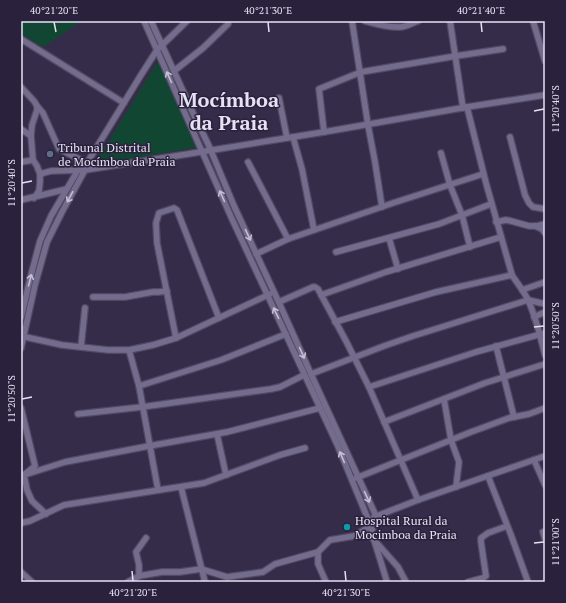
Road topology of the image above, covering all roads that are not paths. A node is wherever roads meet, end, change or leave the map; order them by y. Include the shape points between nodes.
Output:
1 (144, 21) edge
2 (151, 21) edge
3 (187, 21) edge
4 (228, 21) edge
5 (352, 21) edge
6 (365, 21) edge
7 (418, 21) edge
8 (450, 21) edge
9 (534, 21) edge
10 (21, 39) edge
11 (162, 45) junction
12 (503, 49) dead end
13 (157, 50) junction
14 (456, 56) junction
15 (545, 61) edge
16 (174, 71) junction
17 (361, 72) junction
18 (21, 87) edge
19 (545, 95) edge
20 (279, 98) dead end
21 (124, 103) junction
22 (37, 106) junction
23 (465, 107) junction
24 (368, 125) junction
25 (21, 129) edge
26 (324, 132) junction
27 (31, 136) junction
28 (290, 137) junction
29 (510, 137) dead end
30 (211, 150) junction
31 (202, 152) junction
32 (441, 153) dead end
33 (33, 160) junction
34 (21, 162) edge
35 (248, 162) dead end
36 (87, 163) junction
37 (78, 170) junction
38 (85, 170) junction
39 (40, 174) junction
40 (483, 174) junction
41 (450, 185) junction
42 (67, 189) junction
43 (34, 198) junction
44 (21, 200) edge
45 (491, 204) junction
46 (382, 207) junction
47 (545, 209) edge
48 (462, 215) junction
49 (238, 216) junction
50 (232, 219) junction
51 (496, 222) junction
52 (545, 224) edge
53 (535, 226) junction
54 (314, 230) junction
55 (545, 233) edge
56 (500, 237) junction
57 (389, 238) junction
58 (288, 239) junction
59 (470, 246) junction
60 (336, 252) dead end
61 (256, 254) junction
62 (398, 269) junction
63 (512, 275) junction
64 (545, 282) edge
65 (522, 290) junction
66 (167, 291) junction
67 (274, 292) junction
68 (267, 295) junction
69 (321, 295) junction
70 (93, 297) dead end
71 (528, 300) junction
72 (279, 302) junction
73 (545, 304) edge
74 (85, 308) dead end
75 (545, 312) edge
76 (534, 317) junction
77 (21, 318) edge
78 (219, 318) junction
79 (335, 322) junction
80 (542, 333) edge
81 (286, 334) junction
82 (22, 336) edge
83 (176, 338) junction
84 (496, 346) junction
85 (81, 347) junction
86 (21, 348) edge
87 (130, 350) junction
88 (545, 355) edge
89 (354, 358) junction
90 (545, 364) edge
91 (311, 374) junction
92 (304, 375) junction
93 (504, 377) junction
94 (139, 386) junction
95 (369, 387) junction
96 (444, 399) junction
97 (142, 407) junction
98 (21, 408) edge
99 (320, 408) junction
100 (545, 408) edge
101 (78, 414) dead end
102 (514, 417) junction
103 (384, 422) junction
104 (217, 434) junction
105 (451, 440) junction
106 (149, 446) junction
107 (305, 448) dead end
108 (545, 456) edge
109 (534, 460) junction
110 (401, 461) junction
111 (226, 475) junction
112 (23, 476) edge
113 (488, 476) junction
114 (358, 478) junction
115 (352, 480) junction
116 (545, 485) edge
117 (181, 487) junction
118 (456, 487) junction
119 (158, 490) junction
120 (418, 500) junction
121 (46, 514) junction
122 (376, 516) junction
123 (368, 519) junction
124 (21, 523) edge
125 (374, 524) junction
126 (507, 526) junction
127 (543, 532) dead end
128 (146, 538) dead end
129 (545, 539) edge
130 (374, 540) junction
131 (318, 552) junction
132 (202, 569) junction
133 (21, 572) edge
134 (139, 576) junction
135 (32, 582) edge
136 (128, 582) edge
137 (205, 582) edge
138 (326, 582) edge
139 (387, 582) edge
140 (406, 582) edge
141 (468, 582) edge
142 (528, 582) edge

1 - 13 street
2 - 11 street
3 - 11 street
4 - 16 street via 228,24 203,48
5 - 17 street
6 - 7 street via 395,27
8 - 14 street
9 - 15 street
10 - 21 street
11 - 13 street
11 - 16 street
12 - 14 street
13 - 21 street
31 -> 13 street
14 - 17 street
14 - 23 street
16 - 30 street
17 - 24 street
17 - 26 street via 319,89
18 - 22 street
19 - 23 street
20 - 28 street
21 - 36 street
22 - 27 street
22 - 36 street via 43,113 59,148
23 - 24 street
23 - 40 street
24 - 26 street
24 - 46 street
25 - 27 street
26 - 28 street
27 - 33 street
28 - 30 street
28 - 54 street via 302,168
29 - 47 street via 525,195 533,207
30 - 31 street
30 - 49 street
31 - 38 street
50 -> 31 street
32 - 41 street
33 - 34 street
33 - 39 street
35 - 58 street
36 - 37 street
36 - 38 street
37 - 38 street
37 - 39 street
37 - 42 street
38 -> 82 street via 47,242
39 - 43 street via 39,191
40 - 41 street
40 - 45 street
41 - 46 street
41 - 48 street
42 - 43 street
77 -> 42 street via 40,241
43 - 44 street
45 - 48 street
45 - 51 street
46 - 54 street
48 - 57 street
48 - 59 street
49 - 50 street
49 -> 61 street
50 - 68 street
51 - 53 street via 506,220
51 - 56 street
52 - 53 street
53 - 55 street
54 - 58 street
56 - 59 street
56 - 63 street
57 - 60 street
57 - 62 street
58 - 61 street
59 - 62 street
61 - 67 street
62 - 69 street
63 - 65 street
63 - 79 street via 436,292
64 - 65 street
65 - 71 street
66 - 70 street via 125,297
66 - 78 street via 156,223 159,213 174,208 178,212
66 - 83 street
67 - 68 street
67 - 72 street
68 - 78 street
81 -> 68 street
69 - 72 street via 318,289 313,287
69 - 79 street
71 - 73 street
71 - 76 street
71 - 89 street via 413,336
72 -> 91 street
74 - 85 street
75 - 76 street
76 - 80 street
78 - 83 street
79 - 89 street
80 - 84 street
80 - 88 street
81 - 92 street
81 - 94 street via 221,360
82 - 85 street
82 - 86 street
83 - 87 street
84 - 93 street
84 - 95 street
85 - 87 street
87 - 94 street
89 - 91 street
89 - 95 street
90 - 93 street
91 - 114 street
92 - 97 street via 271,389
92 - 99 street
93 - 96 street
93 - 102 street
94 - 97 street
95 - 103 street
96 - 103 street
96 - 105 street
97 - 101 street
97 - 106 street
98 - 112 street via 35,466
99 - 104 street
115 -> 99 street
100 - 102 street
102 - 105 street
103 - 110 street
104 - 106 street
104 - 111 street
105 - 110 street
105 - 118 street via 459,462
106 - 112 street via 66,462
106 - 119 street
107 - 111 street
108 - 109 street
109 - 113 street
109 - 116 street
110 - 114 street
110 - 120 street
111 - 117 street via 204,483
112 - 121 street via 32,501
113 - 118 street
113 - 126 street
114 - 115 street
114 -> 122 street
115 - 123 street
117 - 119 street
117 - 132 street
118 - 120 street
119 - 121 street via 64,505
120 - 122 street
121 - 124 street
122 - 123 street
122 - 125 street
123 - 125 street
125 - 130 street via 369,535
125 - 131 street via 354,536 330,540
126 - 141 street via 481,538 486,576
126 - 142 street
127 - 129 street
128 - 134 street via 136,552
130 - 139 street
130 - 140 street via 398,567
131 - 132 street via 275,564 263,572 246,575 227,577
131 - 138 street via 318,564
132 - 134 street
132 - 137 street
133 - 135 street
134 - 136 street

